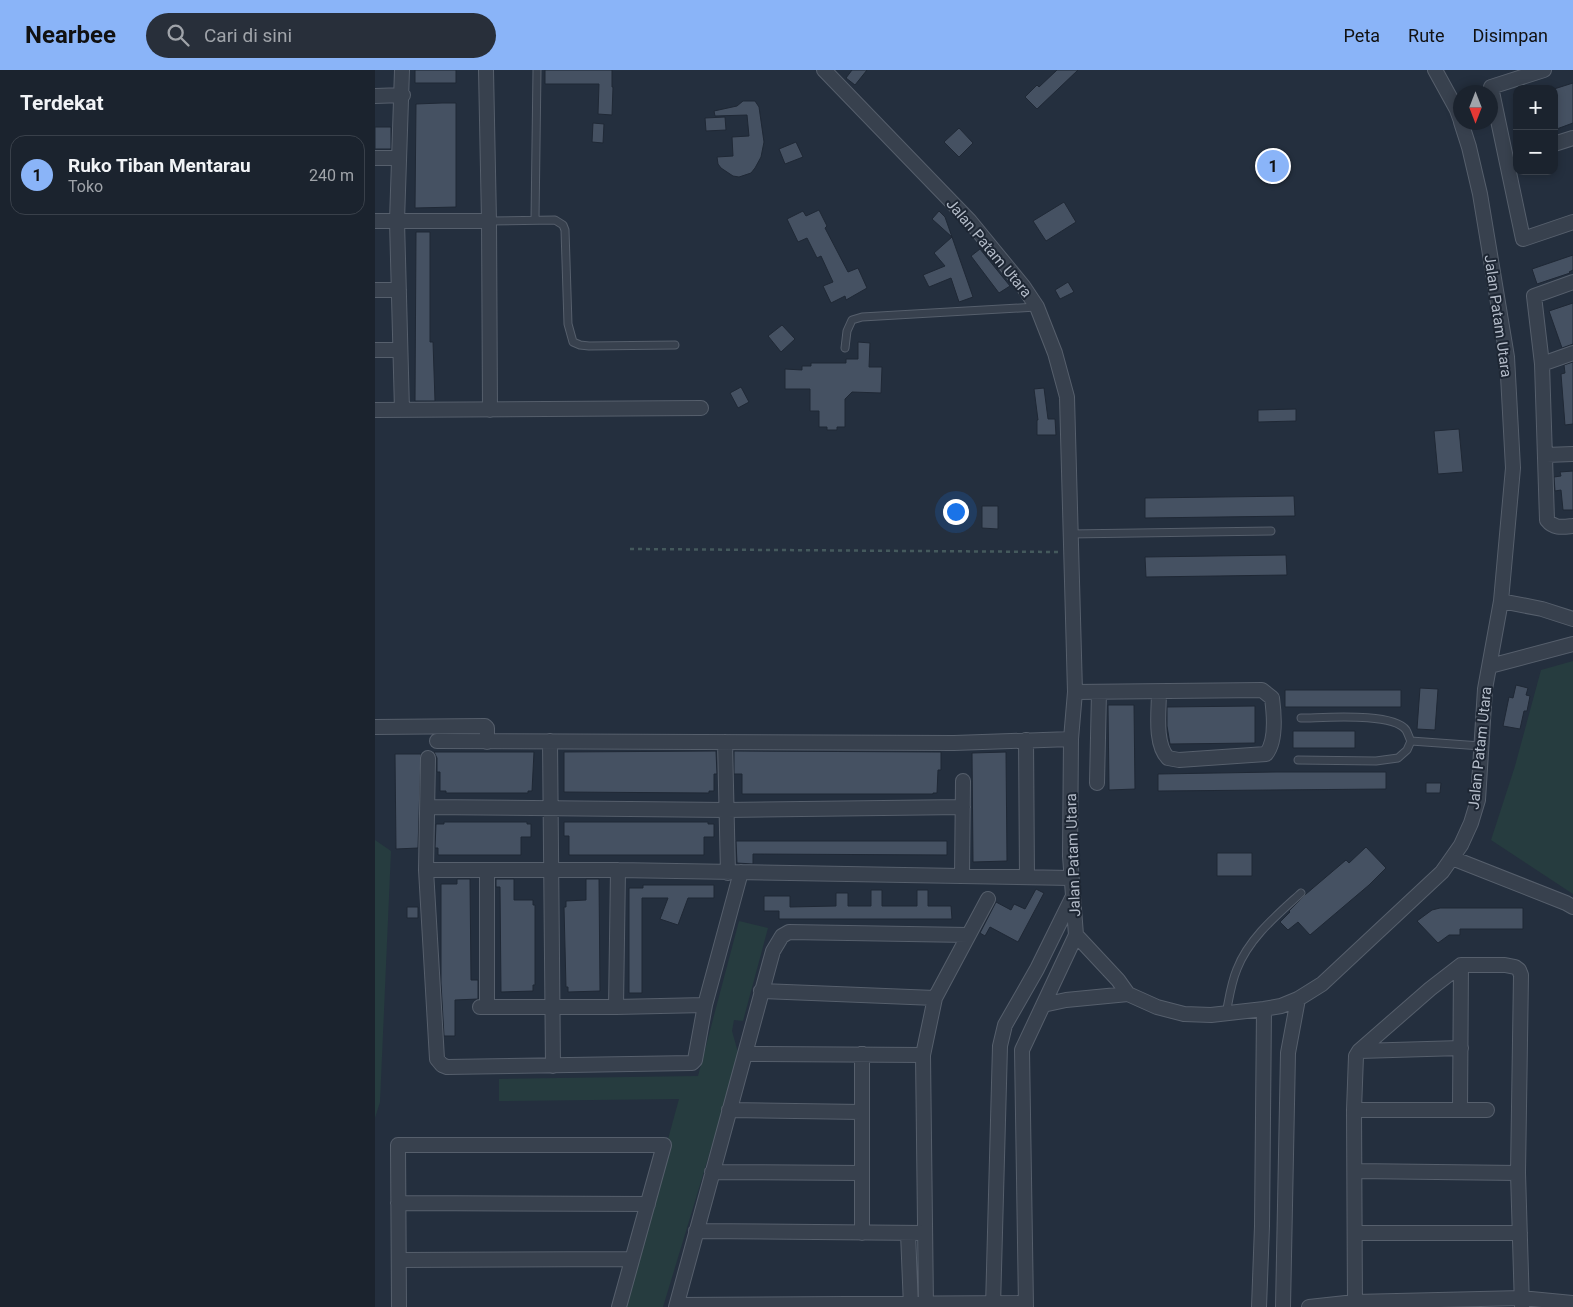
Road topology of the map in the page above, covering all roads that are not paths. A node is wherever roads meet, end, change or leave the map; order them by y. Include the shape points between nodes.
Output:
1 (403, 70) edge
2 (486, 70) edge
3 (537, 70) edge
4 (824, 70) edge
5 (1435, 70) edge
6 (1544, 70) edge
7 (403, 95) junction
8 (375, 96) edge
9 (1453, 103) edge
10 (1464, 130) edge
11 (1573, 138) edge
12 (1558, 143) edge
13 (375, 158) edge
14 (399, 158) junction
15 (1512, 158) edge
16 (535, 220) junction
17 (375, 221) edge
18 (397, 221) junction
19 (489, 221) junction
20 (1573, 222) edge
21 (1573, 282) edge
22 (375, 290) edge
23 (399, 290) junction
24 (1037, 307) junction
25 (675, 345) dead end
26 (845, 348) dead end
27 (375, 350) edge
28 (401, 350) junction
29 (1573, 353) edge
30 (1542, 364) junction
31 (701, 408) dead end
32 (375, 410) edge
33 (402, 410) junction
34 (490, 410) junction
35 (1573, 454) edge
36 (1546, 455) junction
37 (1573, 526) edge
38 (1271, 531) dead end
39 (1070, 534) junction
40 (1501, 600) junction
41 (1573, 619) edge
42 (1573, 644) edge
43 (1490, 666) junction
44 (1075, 692) junction
45 (1099, 692) junction
46 (1159, 692) junction
47 (1301, 718) dead end
48 (375, 727) edge
49 (1071, 739) junction
50 (1026, 740) junction
51 (437, 741) dead end
52 (550, 741) junction
53 (1411, 741) junction
54 (487, 742) junction
55 (725, 742) junction
56 (1481, 746) junction
57 (428, 758) dead end
58 (1298, 760) dead end
59 (963, 781) dead end
60 (1097, 784) dead end
61 (427, 807) junction
62 (963, 807) junction
63 (550, 808) junction
64 (726, 810) junction
65 (1452, 858) junction
66 (426, 870) junction
67 (487, 870) junction
68 (618, 870) junction
69 (551, 871) junction
70 (735, 873) junction
71 (962, 876) junction
72 (1027, 877) junction
73 (1071, 878) junction
74 (1301, 893) dead end
75 (1074, 896) junction
76 (988, 899) dead end
77 (1573, 908) edge
78 (969, 934) junction
79 (1076, 935) junction
80 (1461, 965) junction
81 (761, 991) junction
82 (1128, 994) junction
83 (935, 998) junction
84 (1298, 999) junction
85 (705, 1005) junction
86 (1043, 1005) junction
87 (552, 1007) junction
88 (616, 1007) junction
89 (1264, 1009) junction
90 (1226, 1014) junction
91 (1461, 1048) junction
92 (1359, 1051) junction
93 (746, 1054) junction
94 (862, 1054) junction
95 (923, 1055) junction
96 (553, 1066) junction
97 (729, 1110) junction
98 (1354, 1110) junction
99 (1460, 1110) junction
100 (1487, 1110) dead end
101 (862, 1112) junction
102 (1355, 1171) junction
103 (712, 1172) junction
104 (862, 1173) junction
105 (1519, 1173) junction
106 (398, 1203) junction
107 (648, 1204) junction
108 (696, 1231) junction
109 (862, 1233) junction
110 (908, 1233) junction
111 (925, 1233) junction
112 (1355, 1233) junction
113 (1520, 1234) junction
114 (633, 1259) junction
115 (399, 1260) junction
116 (1522, 1303) edge
117 (1573, 1303) edge
118 (911, 1305) edge
119 (926, 1305) edge
120 (993, 1305) edge
121 (1026, 1305) edge
122 (1355, 1305) edge
123 (676, 1306) edge
124 (399, 1307) edge
125 (619, 1307) edge
126 (1259, 1307) edge
127 (1283, 1307) edge
128 (1309, 1307) edge

1 - 7 street
2 - 19 street
3 - 16 lane
4 - 24 street, Jalan Patam Utara via 969,220
5 - 9 street, Jalan Patam Utara
6 - 15 street via 1491,87
7 - 8 street
7 - 14 street
10 - 40 street, Jalan Patam Utara via 1480,194 1507,357 1513,468
11 - 12 street
13 - 14 street
14 - 18 street
15 - 20 street via 1523,239
16 - 19 lane
16 - 25 lane via 555,220 563,224 565,230 568,324 573,342 589,346
17 - 18 street
18 - 19 street
18 - 23 street
19 - 34 street
21 - 30 street via 1534,296
22 - 23 street
23 - 28 street
24 - 26 lane via 862,317 852,320
24 - 39 street, Jalan Patam Utara via 1055,353 1067,397
27 - 28 street
28 - 33 street
29 - 30 street
30 - 36 street
31 - 34 street
32 - 33 street
33 - 34 street
35 - 36 street
36 - 37 street via 1547,520 1553,526
38 - 39 lane
39 - 44 street, Jalan Patam Utara
40 - 41 street
40 - 43 street, Jalan Patam Utara
42 - 43 street
43 - 56 street, Jalan Patam Utara
44 - 45 street
44 - 49 street, Jalan Patam Utara
45 - 46 street
45 - 60 street
46 - 46 street via 1159,737 1167,758 1266,754 1269,750 1273,736 1273,704 1272,698 1262,690
47 - 53 lane via 1366,717 1392,721 1406,729
48 - 54 street via 485,726
49 - 50 street
49 - 73 street, Jalan Patam Utara
50 - 55 street
50 - 72 street
51 - 54 street
52 - 54 street
52 - 55 street
52 - 63 street
53 - 56 lane
53 - 58 lane via 1398,758 1376,761
55 - 64 street
56 - 65 street, Jalan Patam Utara via 1478,800 1468,830
57 - 61 street
59 - 62 street
61 - 63 street
61 - 66 street
62 - 64 street
62 - 71 street
63 - 64 street
63 - 69 street
64 - 70 street
65 - 77 street
65 - 84 street, Jalan Patam Utara via 1442,872 1322,984
66 - 67 street
66 - 96 street via 437,1059 447,1067
67 - 69 street
67 - 87 street via 484,1006
68 - 69 street
68 - 70 street
68 - 88 street
69 - 87 street
70 - 71 street
70 - 85 street
71 - 72 street
72 - 73 street
73 - 75 street, Jalan Patam Utara
74 - 90 lane via 1263,930 1242,957
75 - 79 street, Jalan Patam Utara
75 - 120 street via 1005,1025 1000,1046
76 - 78 street
78 - 81 street via 789,932 782,936 773,951
78 - 83 street
79 - 82 street, Jalan Patam Utara
79 - 86 street
80 - 91 street
80 - 92 street
80 - 105 street via 1505,965 1519,970 1521,975
81 - 83 street
81 - 93 street
82 - 86 street
82 - 90 street, Jalan Patam Utara via 1184,1014
83 - 95 street
84 - 89 street, Jalan Patam Utara
84 - 127 street via 1288,1053
85 - 88 street
85 - 96 street via 692,1063
86 - 121 street via 1022,1050
87 - 88 street
87 - 96 street
89 - 90 street, Jalan Patam Utara
89 - 126 street
91 - 92 street
91 - 99 street
92 - 98 street via 1355,1065
93 - 94 street
93 - 97 street
94 - 95 street
94 - 101 street
95 - 111 street
97 - 101 street
97 - 103 street
98 - 99 street
98 - 102 street
99 - 100 street
101 - 104 street
102 - 105 street
102 - 112 street
103 - 104 street
103 - 108 street
104 - 109 street
105 - 113 street
106 - 107 street
106 - 107 street via 398,1145 664,1145
106 - 115 street
107 - 114 street
108 - 109 street
108 - 123 street
109 - 110 street
110 - 111 street
110 - 118 street
111 - 119 street
112 - 113 street
112 - 122 street
113 - 116 street
114 - 115 street
114 - 125 street
115 - 124 street
116 - 117 street
116 - 122 street
118 - 119 street
118 - 123 street
119 - 120 street
120 - 121 street
122 - 128 street

